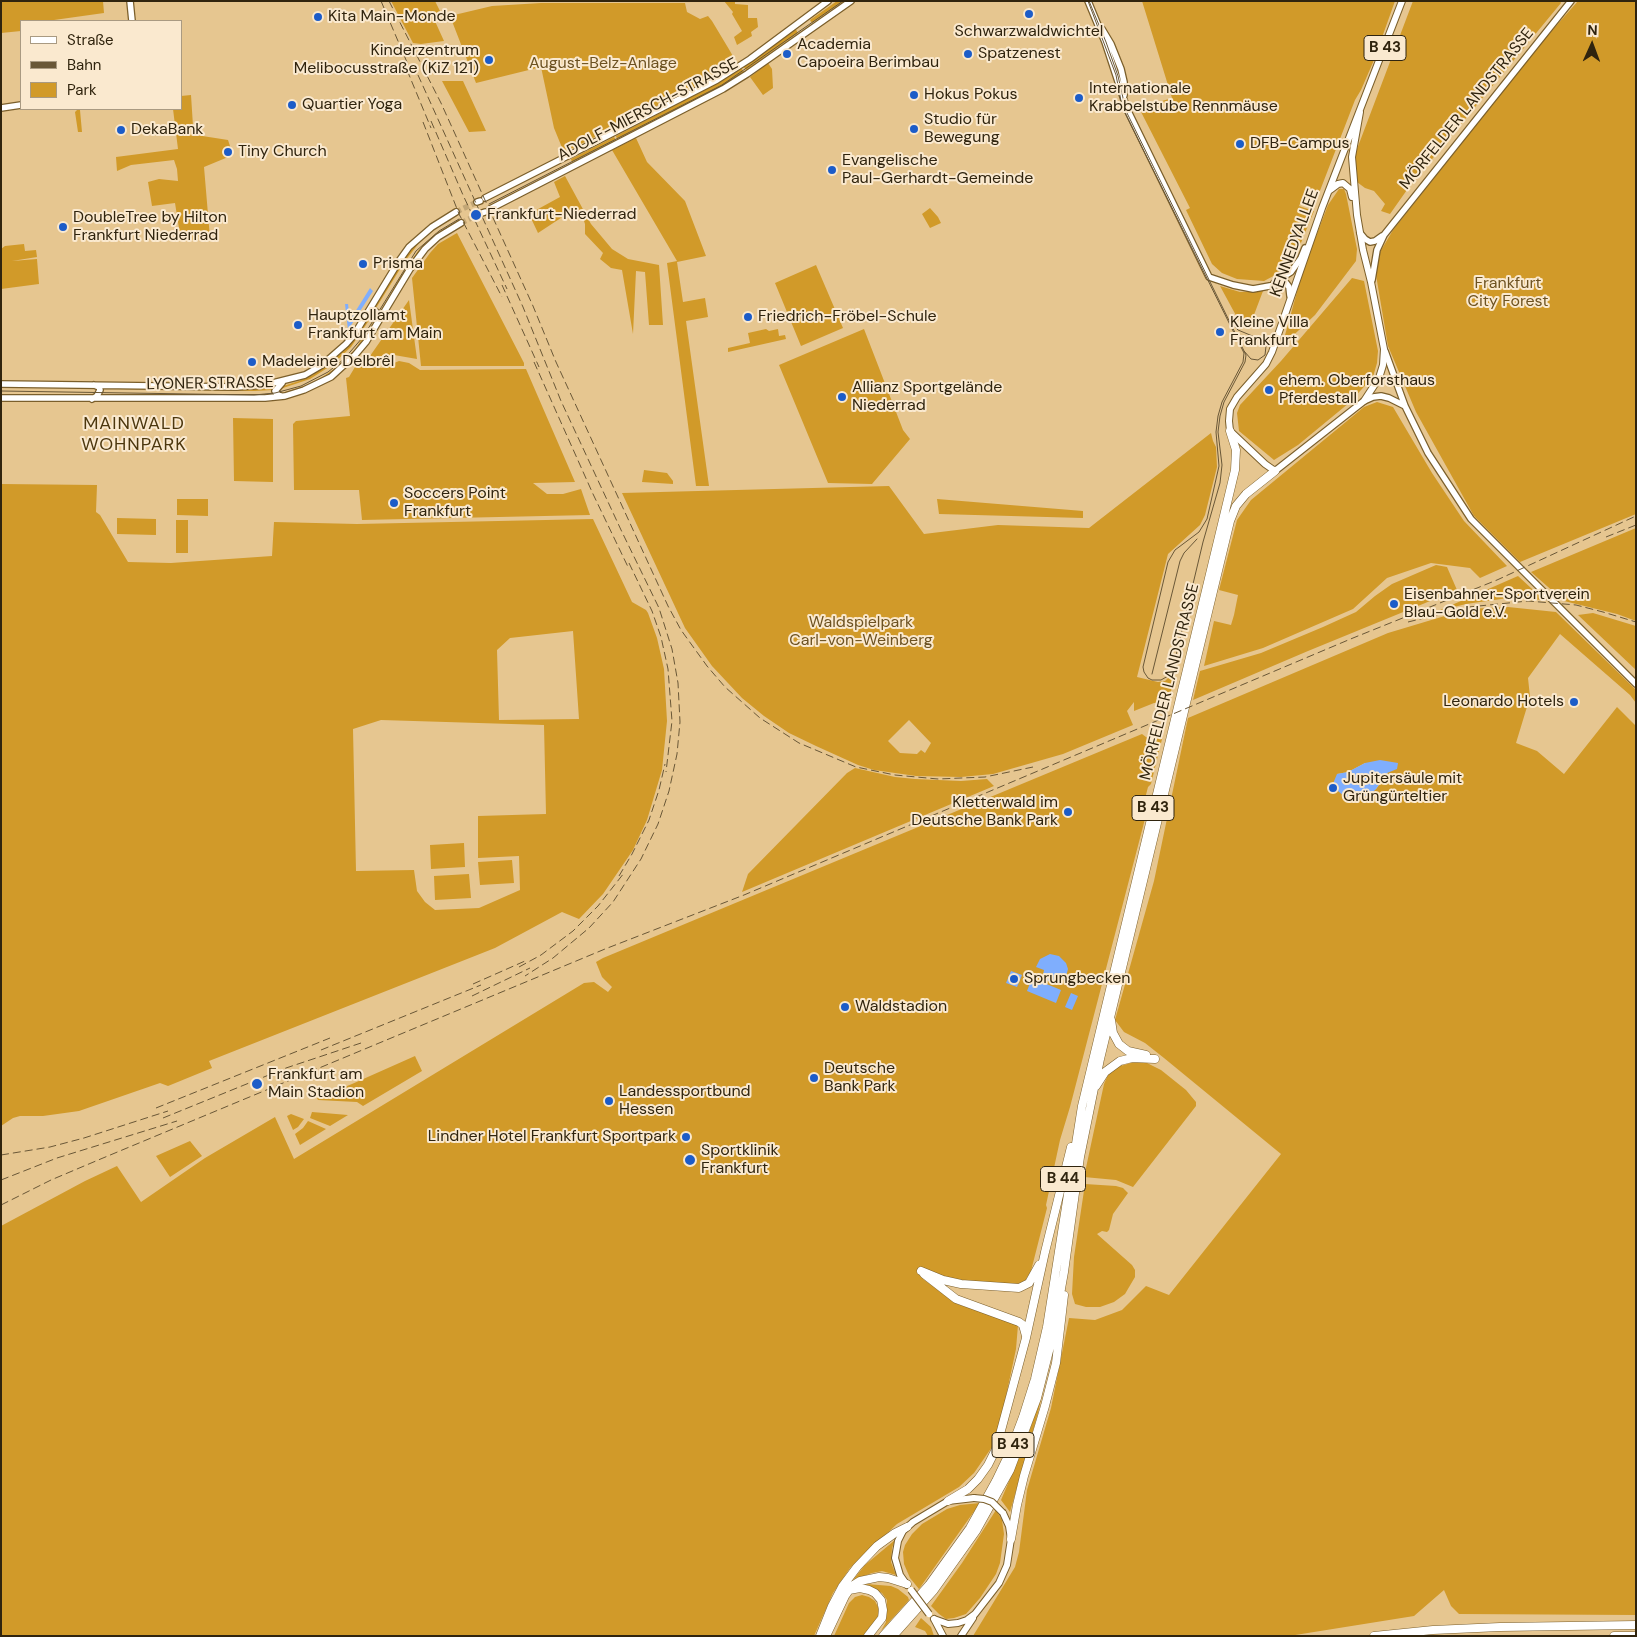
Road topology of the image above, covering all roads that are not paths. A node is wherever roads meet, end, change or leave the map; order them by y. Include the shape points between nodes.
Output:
1 (130, 1) edge
2 (828, 1) edge
3 (851, 1) edge
4 (1088, 1) edge
5 (1402, 1) edge
6 (1572, 1) edge
7 (132, 20) edge
8 (20, 105) edge
9 (1, 108) edge
10 (1360, 112) junction
11 (1328, 193) junction
12 (481, 200) tunnel mouth
13 (486, 211) tunnel mouth
14 (456, 212) tunnel mouth
15 (1358, 219) junction
16 (461, 223) tunnel mouth
17 (1360, 233) junction
18 (1384, 235) junction
19 (1309, 246) junction
20 (1371, 282) junction
21 (1271, 285) junction
22 (1290, 296) junction
23 (369, 311) junction
24 (378, 323) junction
25 (1384, 349) junction
26 (284, 382) junction
27 (1, 384) edge
28 (94, 385) junction
29 (285, 396) junction
30 (1, 398) edge
31 (92, 399) junction
32 (1364, 401) junction
33 (1405, 406) junction
34 (1230, 431) junction
35 (1275, 471) junction
36 (1636, 684) edge
37 (1110, 1015) junction
38 (1092, 1095) junction
39 (1082, 1106) junction
40 (1045, 1252) junction
41 (1064, 1272) junction
42 (1026, 1338) junction
43 (948, 1501) junction
44 (907, 1527) junction
45 (1012, 1539) junction
46 (909, 1587) junction
47 (849, 1590) junction
48 (976, 1614) junction
49 (932, 1616) junction
50 (1636, 1625) edge
51 (820, 1636) edge
52 (826, 1636) edge
53 (868, 1636) edge
54 (883, 1636) edge
55 (893, 1636) edge
56 (943, 1636) edge
57 (961, 1636) edge
58 (1374, 1636) edge
59 (1614, 1636) edge
60 (1636, 1636) edge

1 - 7 main road
2 - 12 main road, ADOLF-MIERSCH-STRASSE via 717,80
3 - 13 main road, ADOLF-MIERSCH-STRASSE via 723,88
4 - 21 main road via 1132,119 1209,277 1245,288
5 - 10 main road, KENNEDYALLEE / B 43
6 - 18 main road, MÖRFELDER LANDSTRASSE
8 - 9 main road
10 - 11 main road, KENNEDYALLEE / B 43
10 - 15 main road, B 43 via 1352,157
11 - 15 main road via 1338,184 1348,186
11 - 19 main road, KENNEDYALLEE / B 43
14 - 23 main road, LYONER STRASSE via 409,247
15 - 17 main road, B 43
16 - 24 main road, LYONER STRASSE via 425,249
17 - 18 main road via 1371,242
17 - 20 main road, B 43
18 - 20 main road, MÖRFELDER LANDSTRASSE via 1377,250
19 - 21 main road via 1291,272
19 - 22 main road, KENNEDYALLEE / B 43
20 - 25 main road, B 43
21 - 22 main road via 1287,284
22 - 34 main road, KENNEDYALLEE / B 43 via 1271,356 1230,407
23 - 24 main road via 374,310 378,314
23 - 26 main road, LYONER STRASSE via 354,335 335,355 312,371
24 - 29 main road, LYONER STRASSE via 356,355 334,375 320,384
25 - 32 main road, B 43 via 1379,378
25 - 33 main road
26 - 28 main road, LYONER STRASSE via 236,388
26 - 29 main road via 275,391
27 - 28 main road, LYONER STRASSE
28 - 31 main road via 100,390
29 - 31 main road, LYONER STRASSE
30 - 31 main road, LYONER STRASSE
32 - 33 main road via 1381,396
32 - 35 main road, B 43
33 - 36 main road via 1428,453 1471,519
34 - 35 main road
34 - 39 highway, MÖRFELDER LANDSTRASSE / B 43 via 1236,454 1232,484
35 - 37 highway, MÖRFELDER LANDSTRASSE / B 43 via 1246,494 1230,521
37 - 38 highway, MÖRFELDER LANDSTRASSE / B 43
37 - 38 highway via 1119,1044 1128,1051 1155,1059 1132,1058 1115,1064 1105,1072
38 - 41 highway, MÖRFELDER LANDSTRASSE / B 43
39 - 40 highway, B 44
39 - 54 highway, MÖRFELDER LANDSTRASSE / B 43 via 1047,1327 1020,1425 996,1481 960,1544 929,1585
40 - 42 highway, B 44
40 - 42 highway via 1029,1283 1022,1287 961,1284 921,1271 956,1299 1019,1322
41 - 45 highway via 1064,1304 1056,1363 1024,1476
41 - 55 highway, MÖRFELDER LANDSTRASSE / B 43 via 1042,1381 1010,1470 951,1568
42 - 43 highway, B 44 via 992,1456 973,1485
43 - 44 main road, B 44
43 - 45 main road, B 44, bridge via 974,1498 992,1502 1003,1513
44 - 46 main road via 895,1552 898,1569
44 - 51 highway via 878,1546 850,1576 832,1606
45 - 48 main road via 1004,1572
46 - 47 highway via 888,1578 874,1577 860,1581
46 - 49 main road, bridge
47 - 52 highway
47 - 53 highway via 869,1590 881,1600 882,1618
48 - 49 main road via 967,1620 948,1624
48 - 57 main road
49 - 56 main road
50 - 58 highway via 1486,1627
59 - 60 highway

